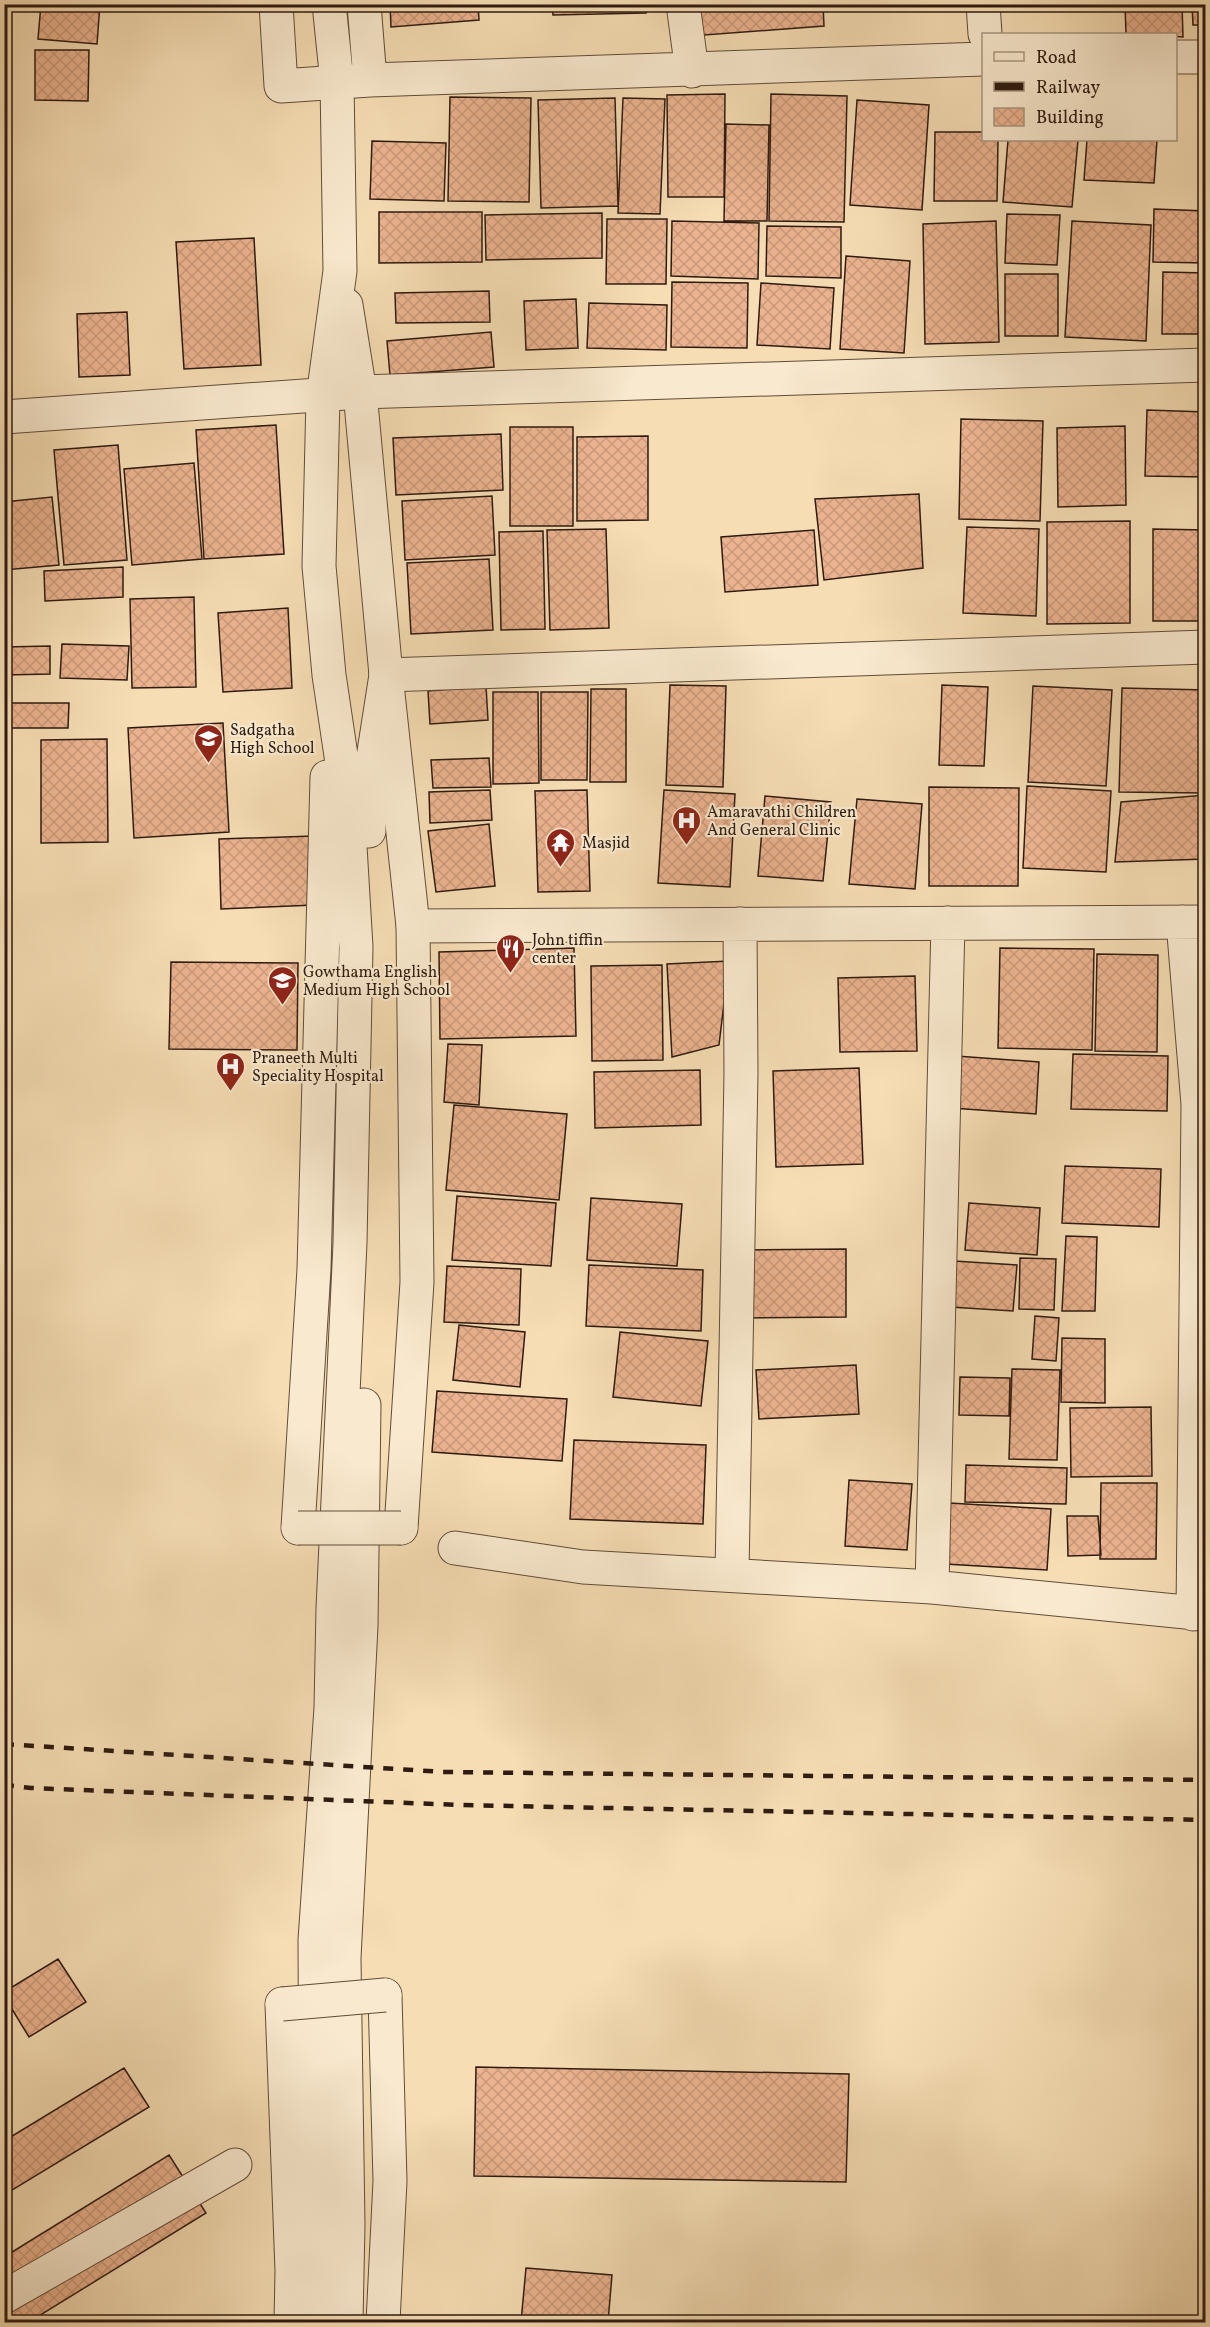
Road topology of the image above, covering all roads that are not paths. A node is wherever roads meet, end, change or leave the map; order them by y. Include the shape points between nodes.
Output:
1 (276, 4) edge
2 (329, 4) edge
3 (364, 4) edge
4 (683, 4) edge
5 (983, 4) edge
6 (985, 33) edge
7 (1177, 57) edge
8 (1206, 57) edge
9 (982, 59) edge
10 (692, 71) junction
11 (370, 80) junction
12 (337, 82) junction
13 (340, 271) junction
14 (1206, 365) edge
15 (360, 392) junction
16 (323, 396) junction
17 (4, 417) edge
18 (1206, 647) edge
19 (329, 675) junction
20 (386, 675) junction
21 (1194, 922) edge
22 (948, 923) junction
23 (740, 924) junction
24 (413, 926) junction
25 (455, 1548) dead end
26 (732, 1574) junction
27 (932, 1587) junction
28 (1199, 1614) edge
29 (235, 2165) dead end
30 (4, 2297) edge
31 (291, 2322) edge
32 (317, 2322) edge
33 (346, 2322) edge
34 (383, 2322) edge

1 - 12 street via 281,86
2 - 12 street
3 - 11 street
4 - 10 street
5 - 6 street
7 - 8 street
9 - 10 street
10 - 11 street
11 - 12 street
12 - 13 street
13 - 15 street
13 - 16 street
14 - 15 street
15 - 16 street
15 - 20 street
16 - 17 street
16 - 19 street via 319,567
18 - 20 street
19 - 24 street, bridge via 314,1269 298,1528 401,1528 417,1282
19 - 32 street via 347,796 356,947 350,1243 331,1708 315,1940
20 - 24 street
20 - 33 street via 368,790 374,1036 361,1626 344,1958
21 - 22 street
21 - 28 street
22 - 23 street
22 - 27 street
23 - 24 street
23 - 26 street
25 - 26 street via 583,1567
26 - 27 street
27 - 28 street
29 - 30 street
31 - 34 street, bridge via 282,2004 385,1995 390,2181

